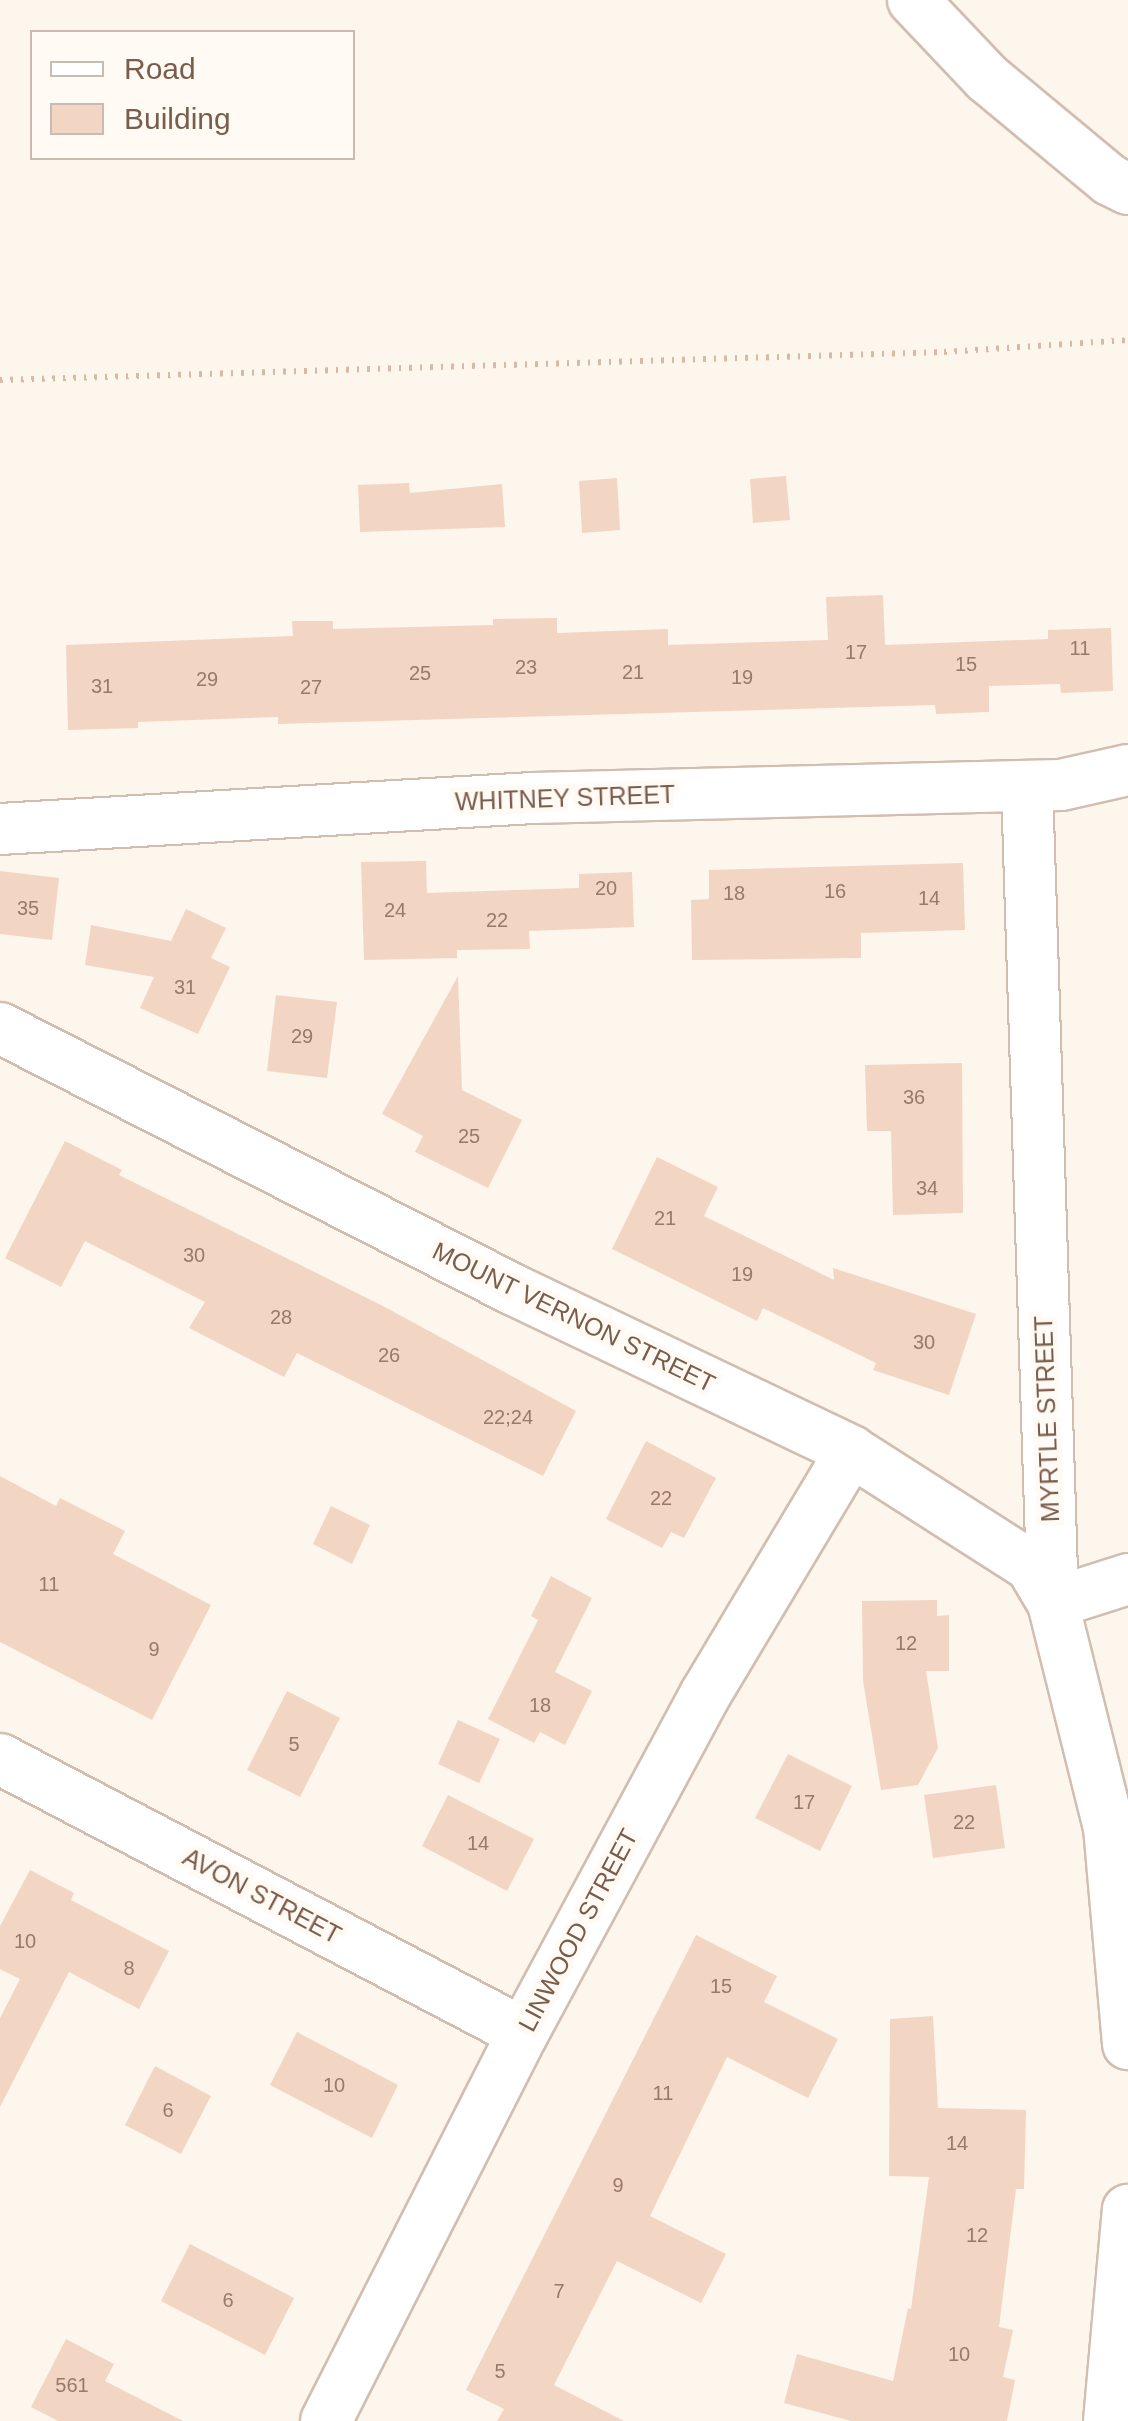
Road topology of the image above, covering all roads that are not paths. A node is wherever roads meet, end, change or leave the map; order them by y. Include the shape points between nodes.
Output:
1 (912, 0) edge
2 (1128, 190) edge
3 (1128, 770) edge
4 (1027, 786) junction
5 (0, 830) edge
6 (0, 1028) edge
7 (852, 1451) junction
8 (1128, 1579) edge
9 (1053, 1603) junction
10 (0, 1759) edge
11 (523, 2033) junction
12 (1128, 2044) edge
13 (1128, 2210) edge
14 (326, 2421) edge
15 (1109, 2421) edge

1 - 2 street via 987,78
3 - 4 street, WHITNEY STREET
4 - 5 street, WHITNEY STREET via 532,798
4 - 9 street, MYRTLE STREET
6 - 7 street, MOUNT VERNON STREET via 512,1289
7 - 9 street, MOUNT VERNON STREET via 1032,1566
7 - 11 street, LINWOOD STREET via 705,1695
8 - 9 street
9 - 12 street, MYRTLE STREET via 1109,1827
10 - 11 street, AVON STREET
11 - 14 street, LINWOOD STREET
13 - 15 street

